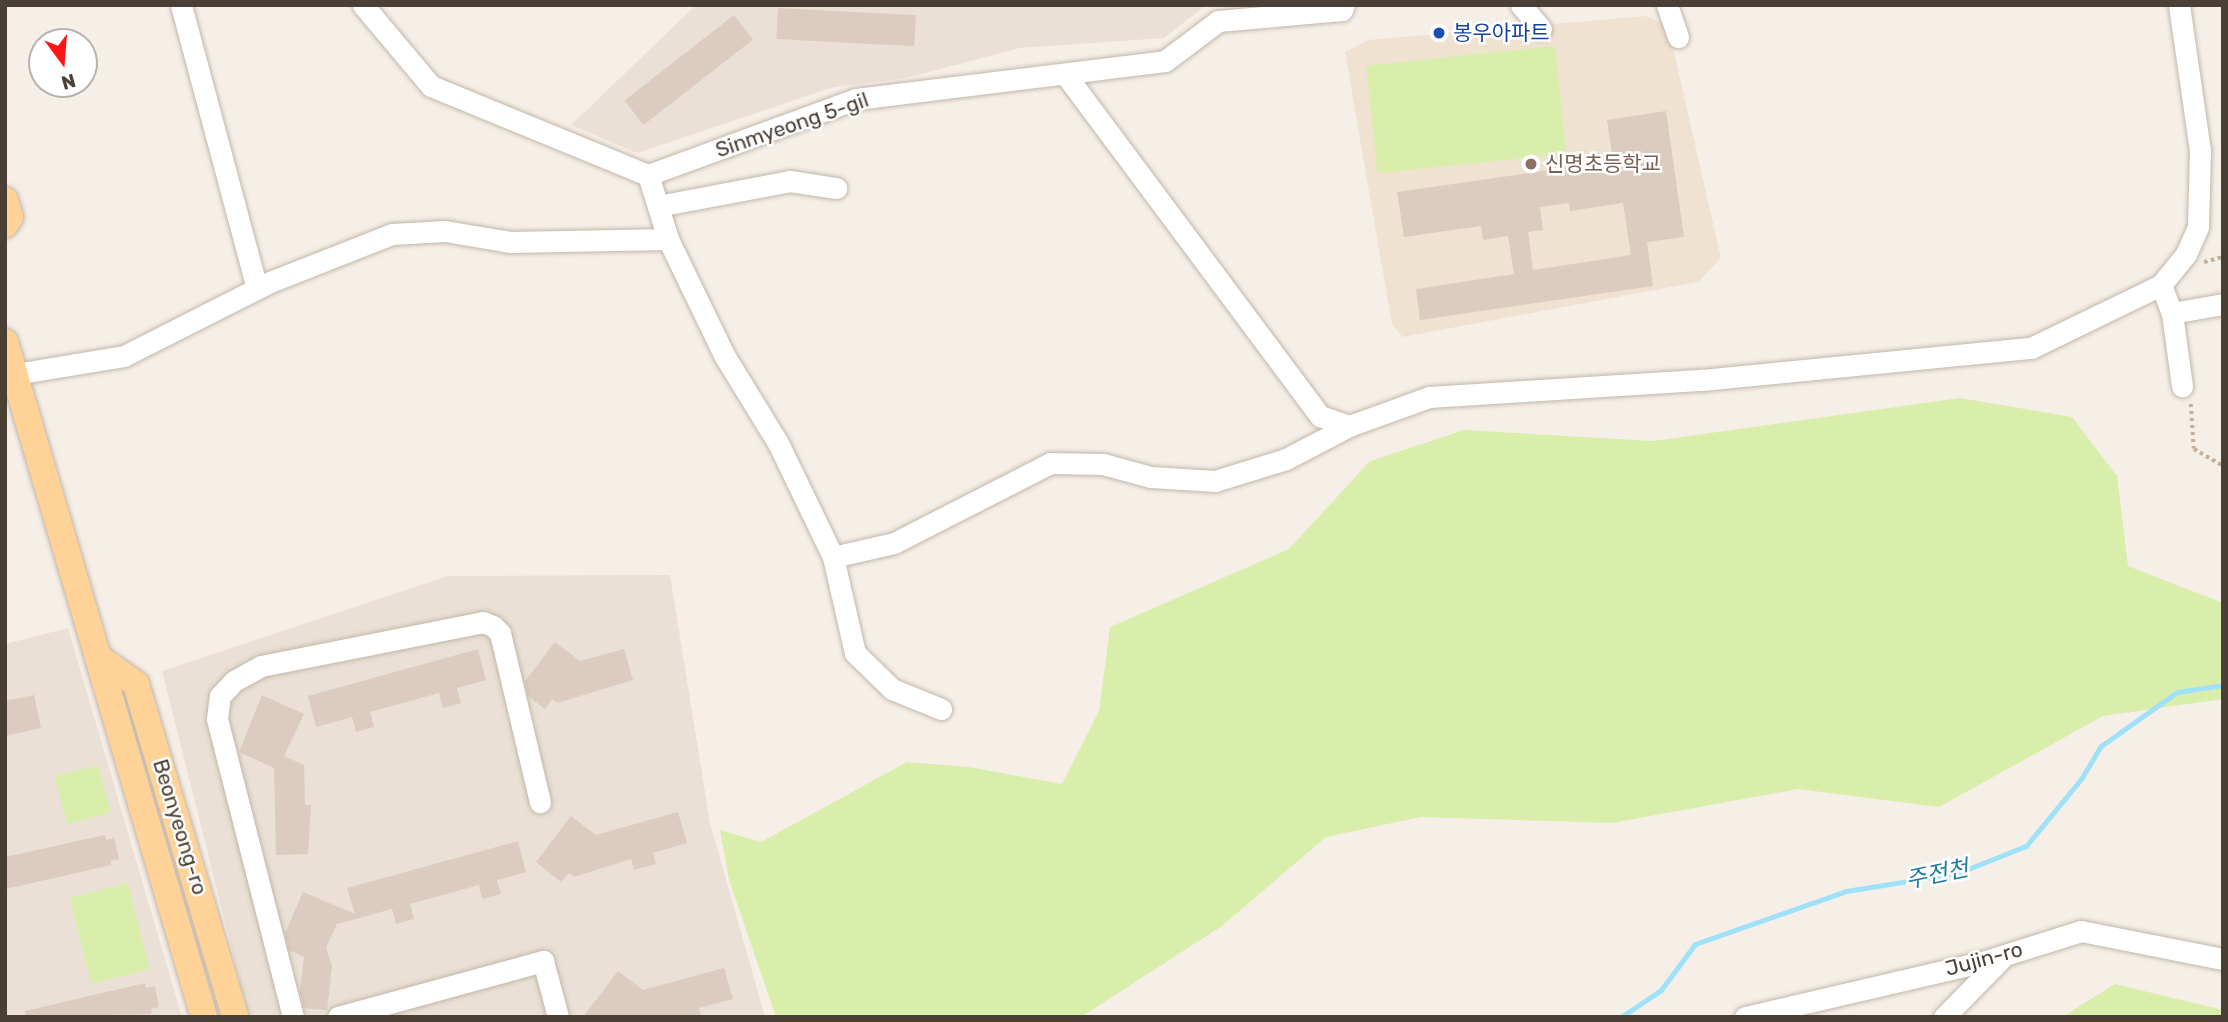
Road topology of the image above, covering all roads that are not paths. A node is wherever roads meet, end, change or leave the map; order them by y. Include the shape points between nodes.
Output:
1 (181, 5) edge
2 (363, 5) edge
3 (1344, 5) edge
4 (1521, 5) edge
5 (1667, 5) edge
6 (2179, 5) edge
7 (1541, 29) dead end
8 (1678, 37) dead end
9 (1065, 74) junction
10 (648, 175) junction
11 (836, 188) dead end
12 (5, 200) edge
13 (658, 206) junction
14 (5, 225) edge
15 (668, 239) junction
16 (2161, 285) junction
17 (257, 288) junction
18 (2223, 304) edge
19 (2172, 313) junction
20 (5, 342) edge
21 (15, 374) junction
22 (2182, 386) road end
23 (1349, 426) junction
24 (833, 557) junction
25 (98, 657) junction
26 (941, 709) dead end
27 (540, 802) dead end
28 (1997, 958) junction
29 (2223, 960) edge
30 (204, 1017) edge
31 (235, 1017) edge
32 (292, 1017) edge
33 (338, 1017) edge
34 (558, 1017) edge
35 (1745, 1017) edge
36 (1944, 1017) edge

1 - 17 street
2 - 10 street via 431,86
3 - 9 street, Sinmyeong 5-gil via 1342,10 1219,21 1165,61
4 - 7 street
5 - 8 street
6 - 16 street via 2200,150 2198,227 2186,254
9 - 10 street, Sinmyeong 5-gil via 856,99
9 - 23 street via 1321,416
10 - 13 street
11 - 13 street via 790,181
12 - 14 main road via 10,217
13 - 15 street
15 - 17 street via 511,242 445,231 392,234
15 - 24 street via 724,355 778,443
16 - 19 street
16 - 23 street via 2031,348 1702,380 1429,397
17 - 21 street via 124,356
18 - 19 street
19 - 22 street
20 - 21 main road, Beonyeong-ro
21 - 25 main road, Beonyeong-ro
23 - 24 street via 1286,459 1215,481 1151,477 1103,464 1050,464 894,542
24 - 26 street via 855,653 892,689
25 - 30 main road, Beonyeong-ro
25 - 31 main road, Beonyeong-ro via 136,684
27 - 32 street via 500,633 483,622 351,652 261,666 234,681 220,696 217,719
28 - 29 street, Jujin-ro via 2081,931
28 - 35 street, Jujin-ro
28 - 36 street
33 - 34 street via 543,961

